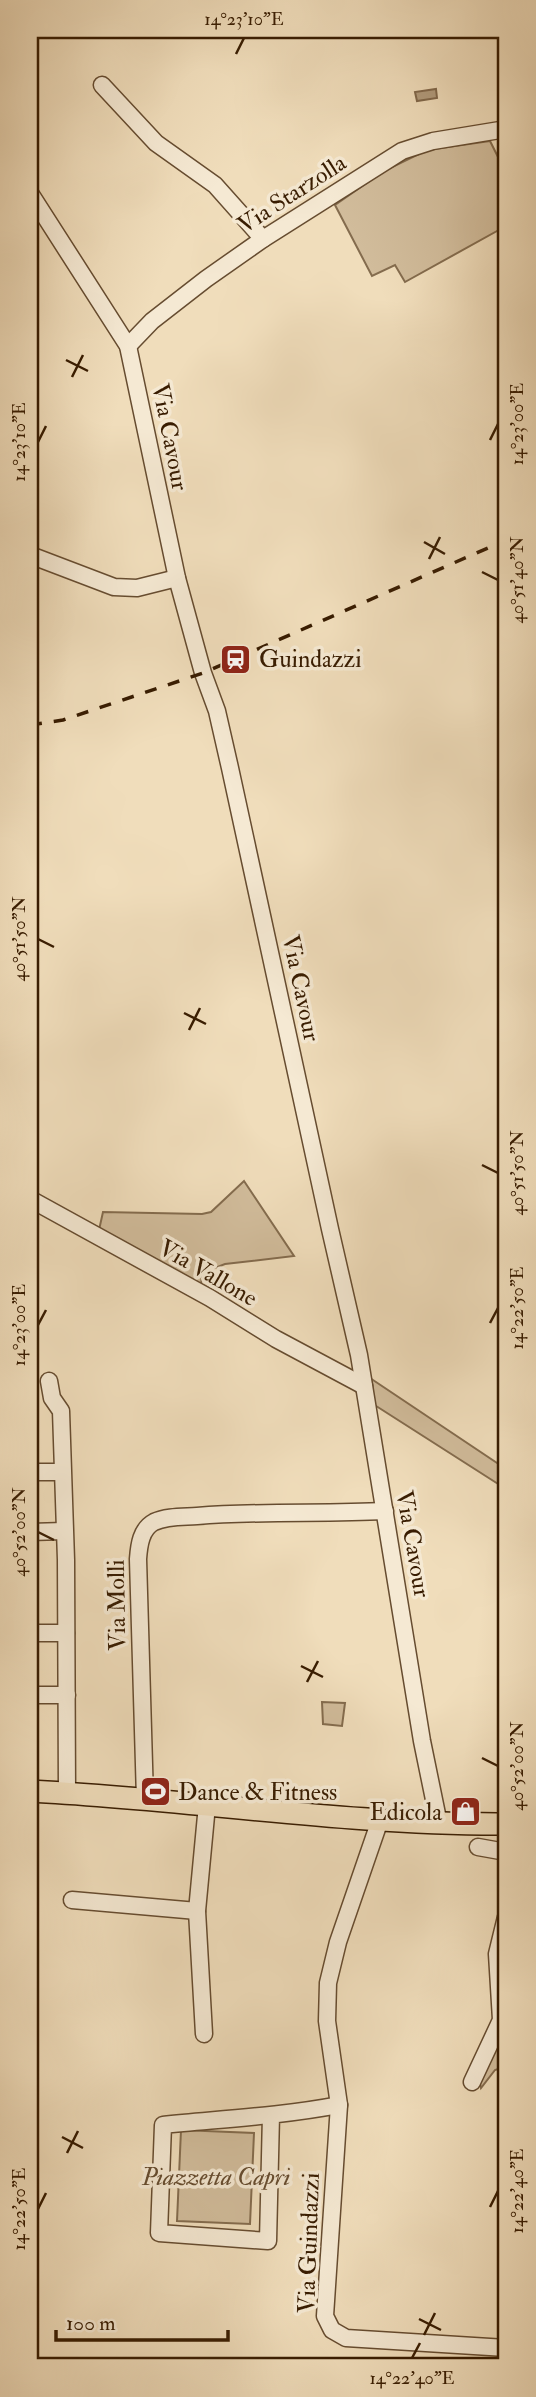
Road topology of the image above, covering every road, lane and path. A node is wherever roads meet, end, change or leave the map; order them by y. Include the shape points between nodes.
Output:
1 (102, 85) dead end
2 (506, 129) edge
3 (30, 192) edge
4 (263, 239) junction
5 (128, 346) junction
6 (30, 555) edge
7 (177, 578) junction
8 (30, 1199) edge
9 (49, 1381) dead end
10 (365, 1386) junction
11 (30, 1472) edge
12 (62, 1472) junction
13 (386, 1511) junction
14 (64, 1531) junction
15 (30, 1532) edge
16 (30, 1633) edge
17 (66, 1633) junction
18 (30, 1695) edge
19 (66, 1695) junction
20 (30, 1791) edge
21 (67, 1793) junction
22 (145, 1799) junction
23 (207, 1805) junction
24 (380, 1820) junction
25 (439, 1824) junction
26 (506, 1825) edge
27 (478, 1847) dead end
28 (506, 1852) edge
29 (72, 1900) dead end
30 (197, 1911) junction
31 (506, 1917) edge
32 (204, 2034) dead end
33 (472, 2082) dead end
34 (339, 2105) junction
35 (271, 2115) junction
36 (506, 2348) edge

1 - 4 street via 156,143 215,185
2 - 4 street, Via Starzolla via 402,151
3 - 5 street, Via Cavour
4 - 5 street, Via Starzolla via 171,304
5 - 7 street, Via Cavour
6 - 7 street via 114,587 137,588
7 - 10 street, Via Cavour via 217,711
8 - 10 street, Via Vallone
9 - 12 street via 52,1398 61,1410
10 - 13 street, Via Cavour
11 - 12 street
12 - 14 street
13 - 22 street, Via Molli via 189,1516 164,1518 145,1529 138,1559
13 - 25 street, Via Cavour
14 - 15 street
14 - 17 street
16 - 17 street
17 - 19 street
18 - 19 street
19 - 21 street
20 - 21 main road
21 - 22 main road
22 - 23 main road
23 - 24 main road
23 - 30 street
24 - 25 main road
24 - 34 street, Via Guindazzi via 328,1983 327,2021
25 - 26 main road
27 - 28 street
29 - 30 street
30 - 32 street
31 - 33 street via 497,1954 501,2020
34 - 35 street, Via Guindazzi
34 - 36 street, Via Guindazzi via 325,2316 332,2330 346,2338
35 - 35 street, Via Guindazzi via 163,2125 159,2233 268,2241

